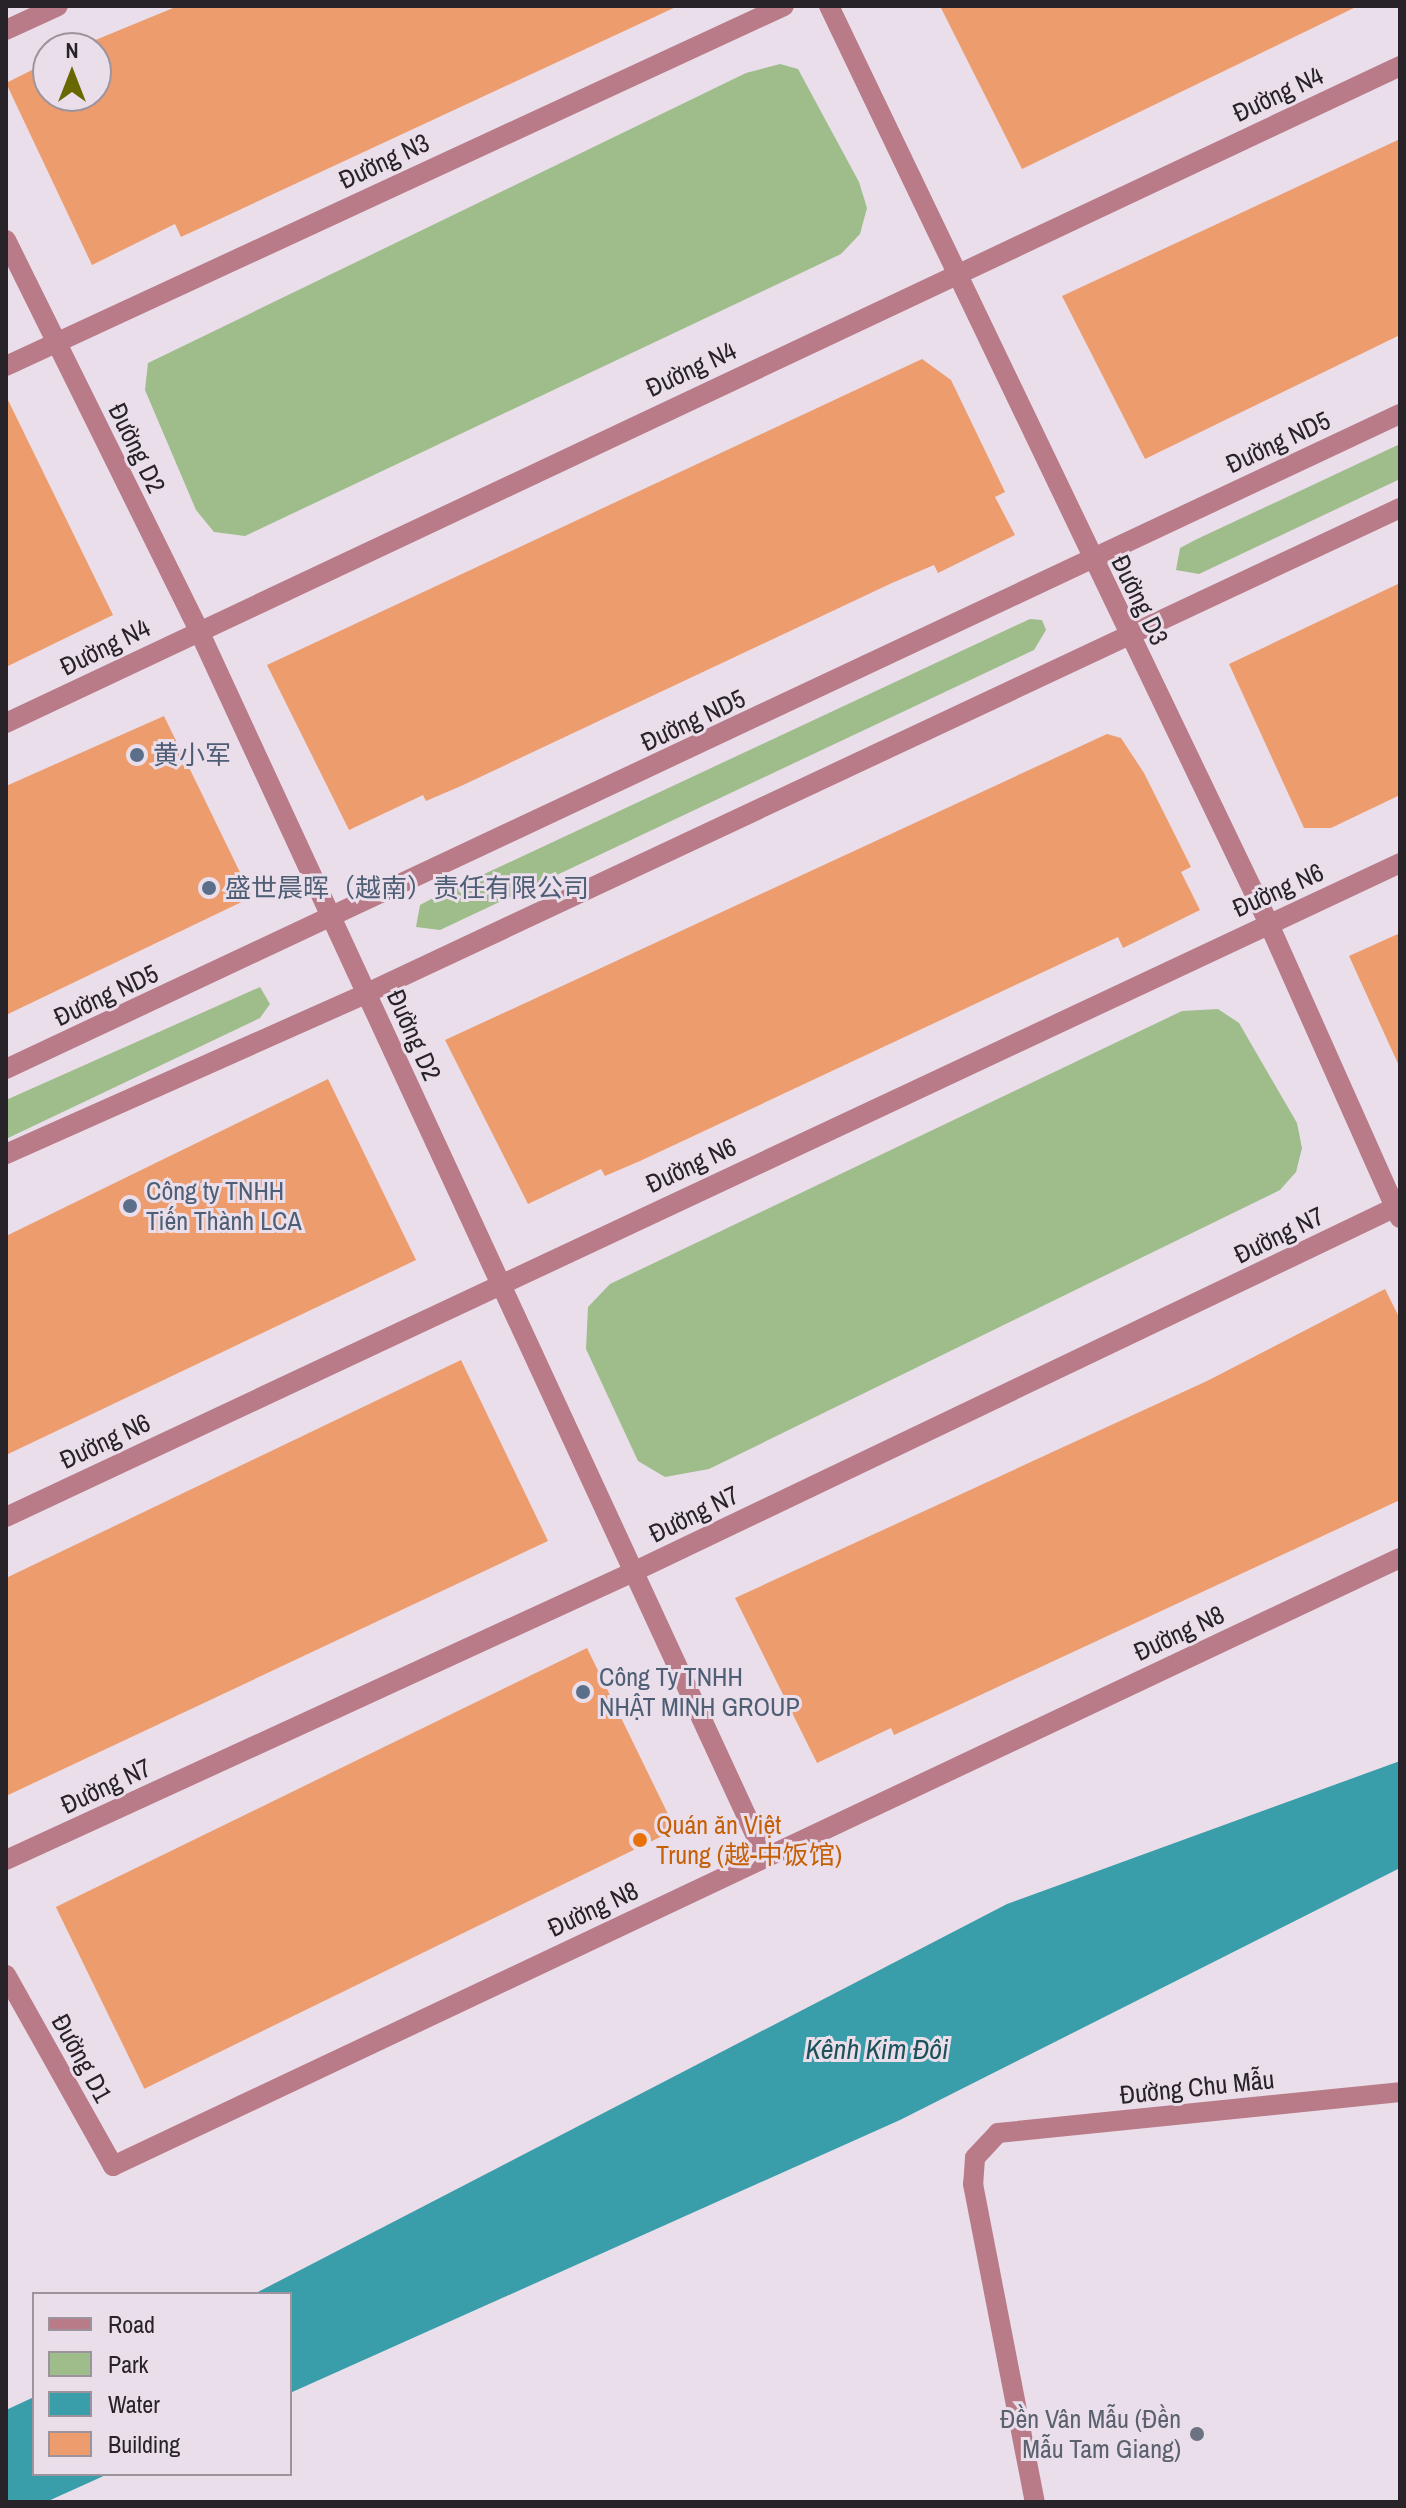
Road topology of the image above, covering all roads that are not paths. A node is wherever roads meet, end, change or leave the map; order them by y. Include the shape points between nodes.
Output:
1 (58, 6) edge
2 (784, 6) edge
3 (829, 6) edge
4 (6, 30) edge
5 (1400, 66) edge
6 (6, 240) edge
7 (952, 273) junction
8 (56, 341) junction
9 (6, 366) edge
10 (1400, 414) edge
11 (1400, 508) edge
12 (1091, 559) junction
13 (199, 631) junction
14 (1127, 635) junction
15 (6, 723) edge
16 (1400, 863) edge
17 (332, 921) junction
18 (1268, 922) junction
19 (367, 993) junction
20 (6, 1069) edge
21 (6, 1154) edge
22 (1398, 1210) edge
23 (498, 1285) junction
24 (6, 1517) edge
25 (1400, 1558) edge
26 (631, 1573) junction
27 (765, 1856) junction
28 (6, 1860) edge
29 (6, 1975) edge
30 (1400, 2092) edge
31 (113, 2166) joint
32 (1035, 2502) edge

1 - 4 street
2 - 8 street, Đường N3
3 - 7 street, Đường D3
5 - 7 street, Đường N4
6 - 8 street, Đường D2
7 - 12 street, Đường D3
7 - 13 street, Đường N4
8 - 9 street, Đường N3
8 - 13 street, Đường D2
10 - 12 street, Đường ND5
11 - 14 street
12 - 14 street, Đường D3
12 - 17 street, Đường ND5
13 - 15 street, Đường N4
13 - 17 street, Đường D2
14 - 18 street, Đường D3
14 - 19 street
16 - 18 street, Đường N6
17 - 19 street, Đường D2
17 - 20 street, Đường ND5
18 - 22 street, Đường D3
18 - 23 street, Đường N6
19 - 21 street
19 - 23 street, Đường D2
22 - 26 street, Đường N7
23 - 24 street, Đường N6
23 - 26 street, Đường D2
25 - 27 street, Đường N8
26 - 27 street, Đường D2
26 - 28 street, Đường N7
27 - 31 street, Đường N8
29 - 31 street, Đường D1
30 - 32 street, Đường Chu Mẫu via 998,2133 979,2150 973,2184

